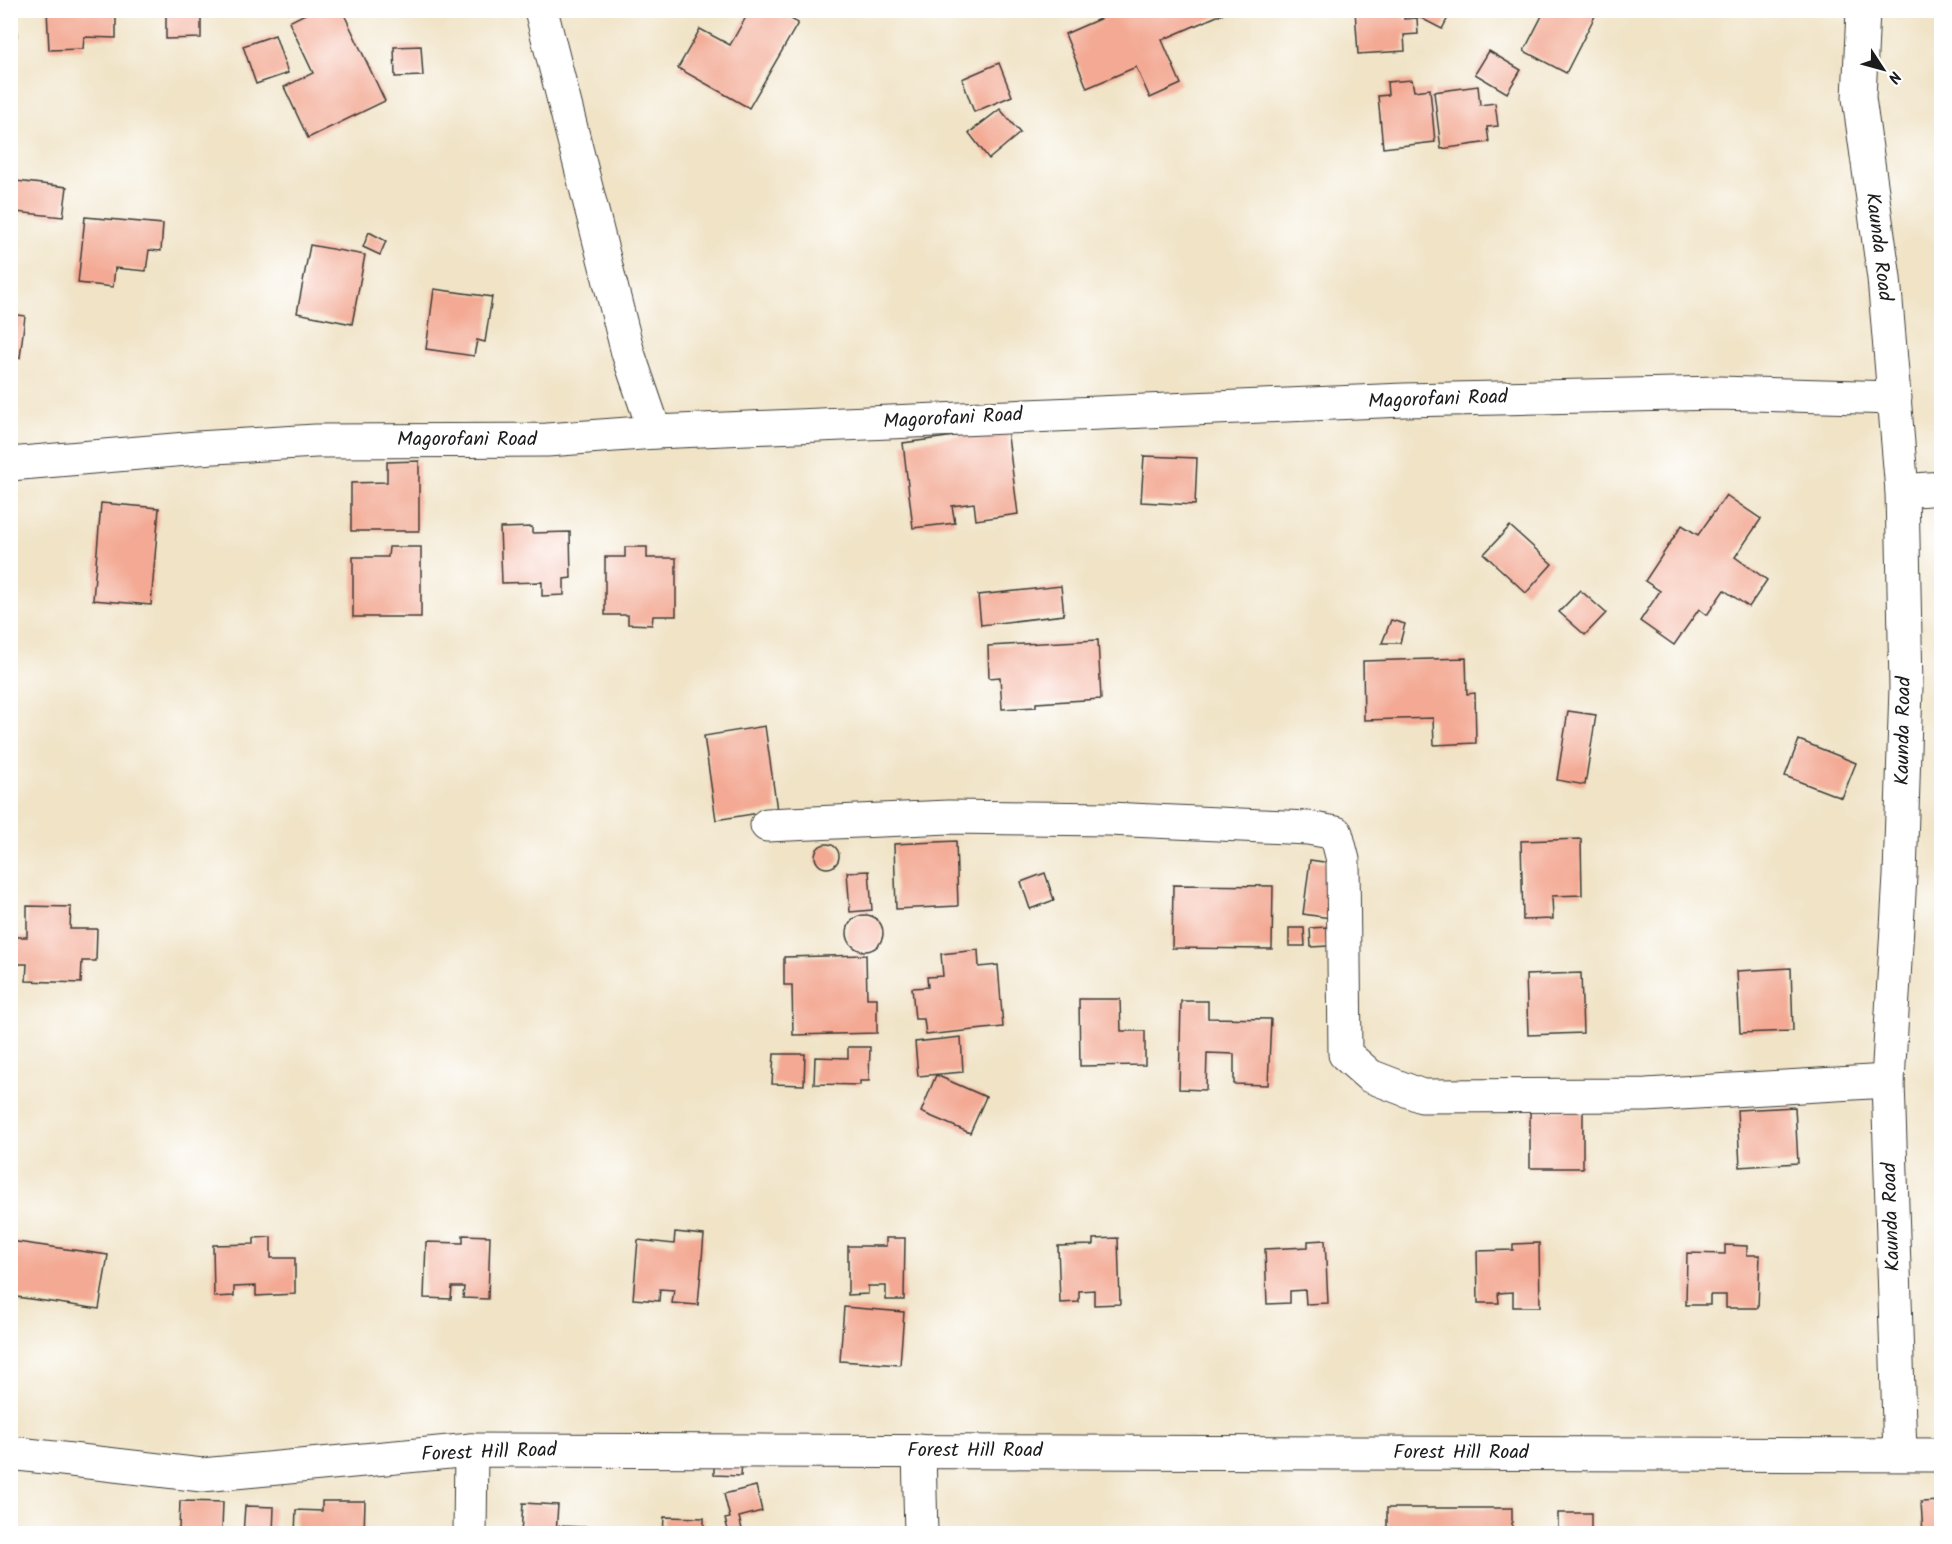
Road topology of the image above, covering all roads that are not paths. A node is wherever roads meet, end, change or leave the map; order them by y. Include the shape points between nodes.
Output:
1 (541, 10) edge
2 (1863, 10) edge
3 (1895, 398) junction
4 (655, 432) junction
5 (10, 464) edge
6 (1941, 488) edge
7 (1902, 491) junction
8 (767, 825) dead end
9 (1888, 1081) junction
10 (471, 1450) junction
11 (919, 1451) junction
12 (10, 1453) edge
13 (1900, 1454) junction
14 (1941, 1455) edge
15 (470, 1533) edge
16 (921, 1533) edge

1 - 4 street via 628,353
2 - 3 street, Kaunda Road via 1859,98 1884,278
3 - 4 street, Magorofani Road via 1719,393 1404,400
3 - 7 street, Kaunda Road
4 - 5 street, Magorofani Road via 547,440 316,441
6 - 7 street
7 - 9 street, Kaunda Road via 1906,687
8 - 9 street via 949,817 1109,819 1308,828 1336,833 1343,860 1345,1054 1370,1076 1422,1096 1646,1095
9 - 13 street, Kaunda Road
10 - 11 street, Forest Hill Road
10 - 12 street, Forest Hill Road via 202,1475
10 - 15 street
11 - 13 street, Forest Hill Road
11 - 16 street
13 - 14 street, Forest Hill Road

